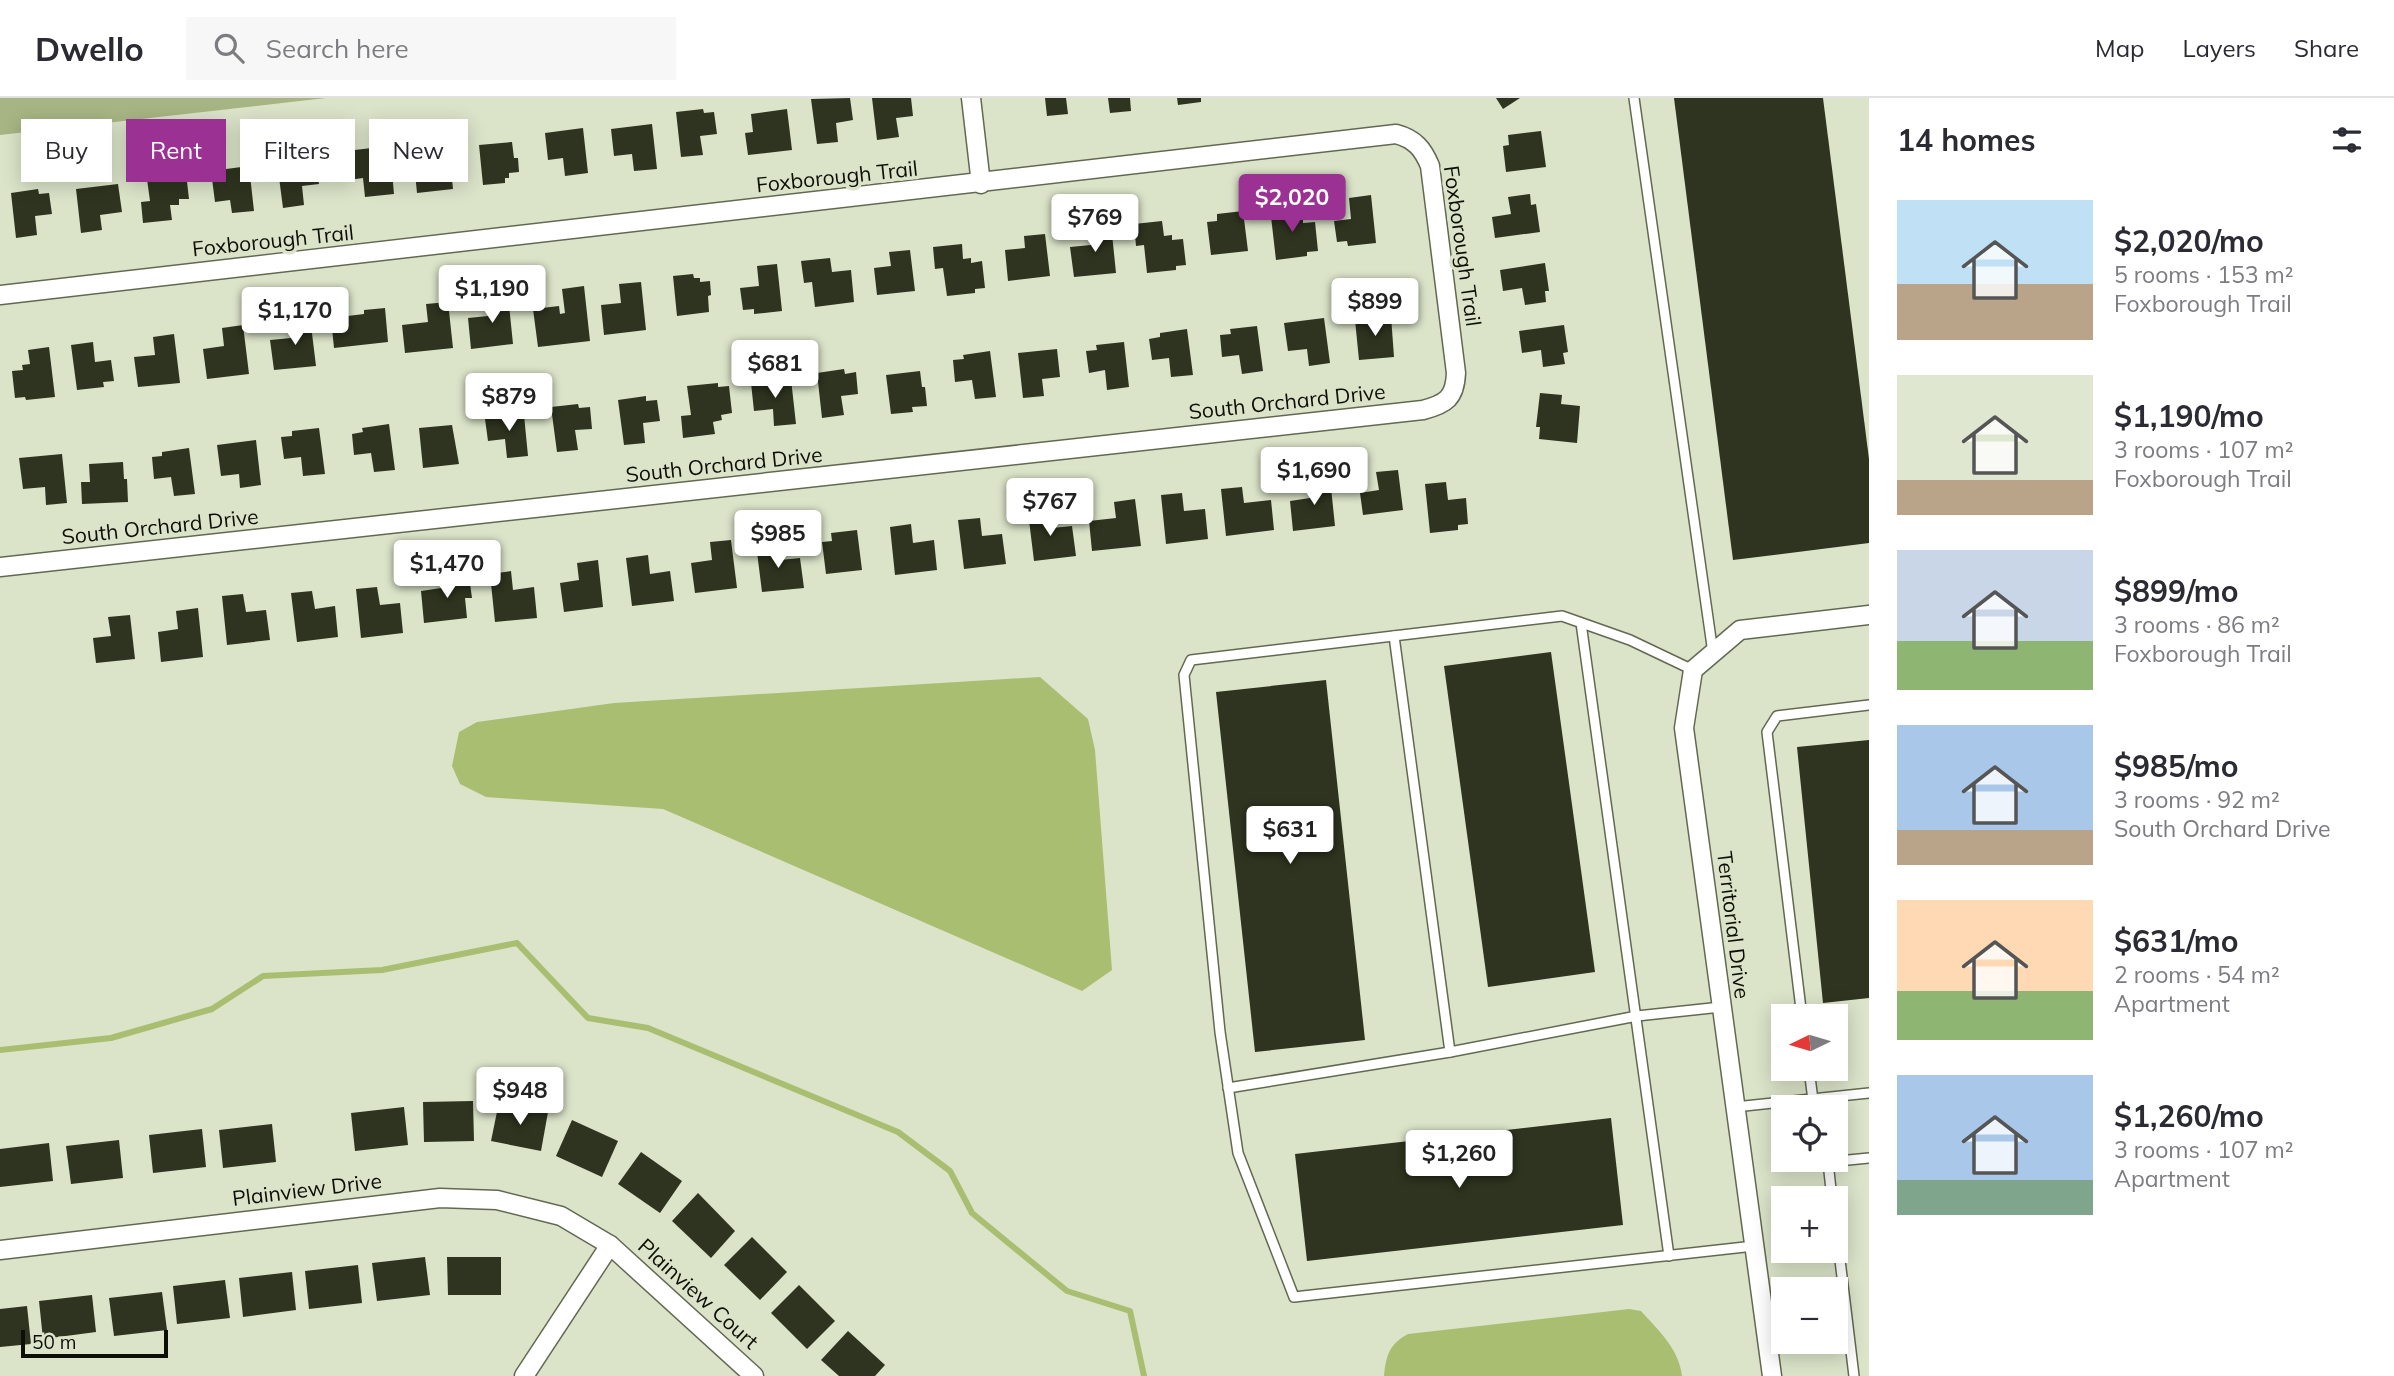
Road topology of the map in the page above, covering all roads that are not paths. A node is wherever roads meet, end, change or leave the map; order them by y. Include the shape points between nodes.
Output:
1 (971, 98) edge
2 (1634, 98) edge
3 (981, 184) junction
4 (0, 295) edge
5 (1450, 397) joint
6 (0, 567) edge
7 (1869, 615) edge
8 (1581, 622) junction
9 (1394, 636) junction
10 (1713, 653) junction
11 (1693, 670) junction
12 (1869, 705) edge
13 (1800, 1004) edge
14 (1721, 1007) junction
15 (1637, 1016) junction
16 (1450, 1052) junction
17 (1228, 1088) junction
18 (1869, 1093) edge
19 (1848, 1097) edge
20 (1771, 1105) edge
21 (1735, 1107) junction
22 (1869, 1158) edge
23 (1848, 1160) edge
24 (610, 1245) junction
25 (1754, 1246) junction
26 (0, 1250) edge
27 (1669, 1256) junction
28 (1840, 1263) edge
29 (524, 1376) edge
30 (754, 1376) edge
31 (1772, 1376) edge
32 (1854, 1376) edge

1 - 3 street
2 - 10 lane
3 - 4 street, Foxborough Trail
3 - 5 street, Foxborough Trail via 1396,134 1407,137 1430,166 1456,373
5 - 6 street, South Orchard Drive via 1423,410
7 - 10 street via 1740,630
8 - 9 lane via 1562,616
8 - 11 lane
8 - 15 lane
9 - 16 lane
9 - 17 lane via 1191,660 1184,675
10 - 11 street
11 - 14 street, Territorial Drive via 1684,728
12 - 13 lane via 1777,716 1767,732
14 - 15 lane
14 - 21 street, Territorial Drive
15 - 16 lane
15 - 27 lane
16 - 17 lane
17 - 27 lane via 1238,1153 1294,1297
18 - 19 lane
20 - 21 lane
21 - 25 street, Territorial Drive
22 - 23 lane
24 - 26 street, Plainview Drive via 561,1216 497,1200 440,1198
24 - 29 street
24 - 30 street, Plainview Court
25 - 27 lane
25 - 31 street, Territorial Drive
28 - 32 lane

